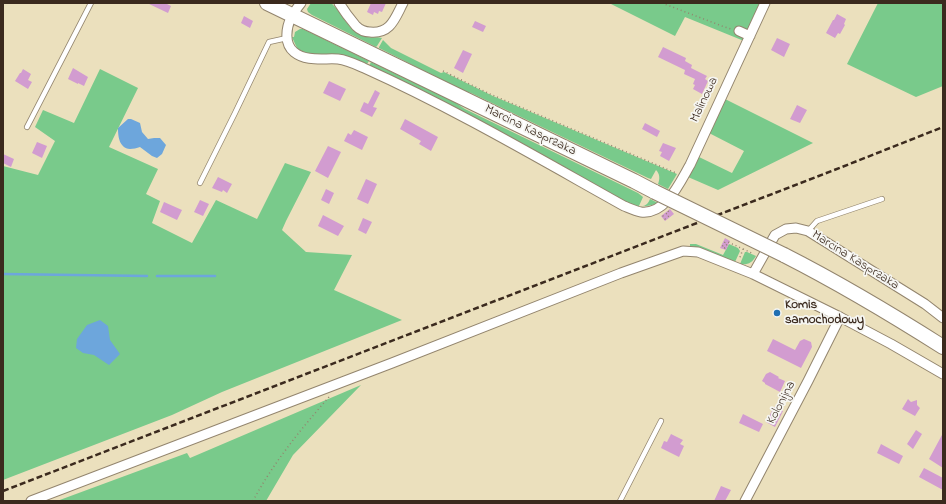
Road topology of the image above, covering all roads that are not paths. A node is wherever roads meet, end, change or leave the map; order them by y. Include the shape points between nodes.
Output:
1 (91, 3) edge
2 (267, 3) edge
3 (301, 3) edge
4 (339, 3) edge
5 (403, 3) edge
6 (765, 3) edge
7 (293, 16) junction
8 (739, 31) road end
9 (750, 36) junction
10 (287, 38) junction
11 (27, 127) dead end
12 (200, 182) dead end
13 (882, 200) dead end
14 (666, 208) joint
15 (808, 231) junction
16 (753, 274) junction
17 (840, 317) junction
18 (943, 318) edge
19 (943, 348) edge
20 (943, 374) edge
21 (661, 421) dead end
22 (31, 501) edge
23 (620, 501) edge
24 (745, 501) edge

1 - 11 lane
2 - 7 main road, Marcina Kasprzaka
3 - 7 street
4 - 5 street via 357,27 368,32 387,29
6 - 9 street, Malinowa
7 - 10 street
7 - 19 main road, Marcina Kasprzaka, bridge via 784,255 902,321
8 - 9 street
9 - 14 street, Malinowa via 690,164
10 - 12 lane via 269,42
10 - 14 street, Marcina Kasprzaka via 293,52 305,58 339,59 366,68 441,105 624,206 642,212
13 - 15 lane via 817,221
15 - 16 street, Marcina Kasprzaka via 786,229 775,235
15 - 18 street, Marcina Kasprzaka via 925,304
16 - 17 street
16 - 22 street via 698,252 683,251
17 - 20 street
17 - 24 street, Kolonijna
21 - 23 lane

